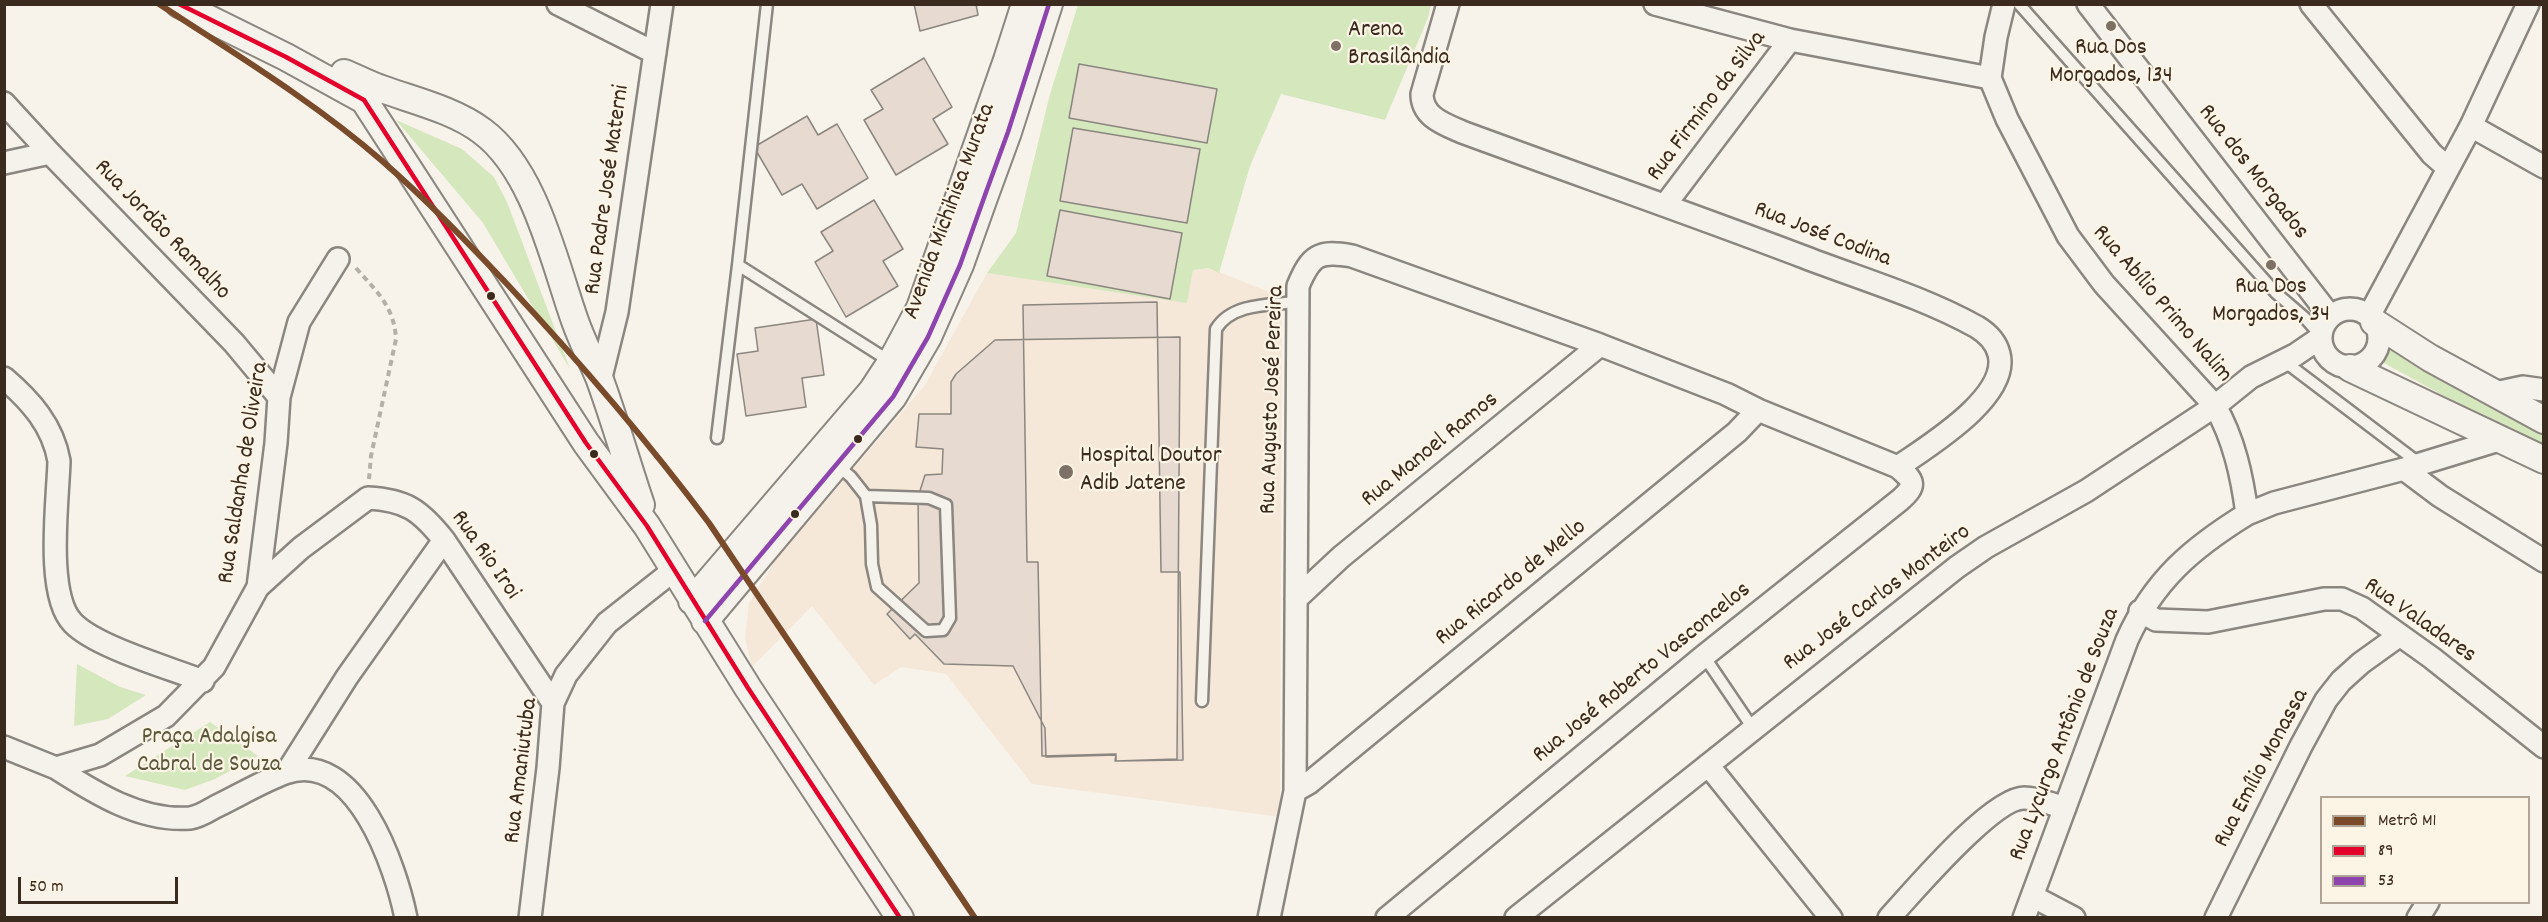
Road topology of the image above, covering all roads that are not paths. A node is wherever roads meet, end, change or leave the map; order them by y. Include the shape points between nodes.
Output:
1 (179, 4) edge
2 (558, 4) edge
3 (662, 4) edge
4 (767, 4) edge
5 (1024, 4) edge
6 (1048, 4) edge
7 (1448, 4) edge
8 (1655, 4) edge
9 (2004, 4) edge
10 (2019, 4) edge
11 (2088, 4) edge
12 (2310, 4) edge
13 (2528, 4) edge
14 (1790, 40) junction
15 (655, 53) junction
16 (286, 57) junction
17 (1990, 78) junction
18 (4, 103) edge
19 (2471, 126) junction
20 (50, 153) junction
21 (4, 164) edge
22 (2544, 167) edge
23 (2448, 168) junction
24 (1665, 205) junction
25 (338, 259) road end
26 (738, 265) junction
27 (1297, 302) junction
28 (2330, 316) junction
29 (2366, 316) junction
30 (2320, 337) junction
31 (1600, 345) junction
32 (2290, 358) junction
33 (891, 362) junction
34 (2339, 363) junction
35 (4, 378) edge
36 (601, 384) junction
37 (2544, 390) edge
38 (553, 393) junction
39 (2495, 393) junction
40 (279, 397) junction
41 (2215, 406) junction
42 (1758, 410) junction
43 (2544, 420) edge
44 (717, 438) dead end
45 (2502, 440) junction
46 (2544, 460) edge
47 (836, 465) junction
48 (2412, 466) junction
49 (1898, 467) junction
50 (866, 496) junction
51 (2247, 514) junction
52 (647, 526) junction
53 (444, 540) junction
54 (735, 552) junction
55 (2544, 561) edge
56 (670, 563) junction
57 (258, 587) junction
58 (1296, 599) junction
59 (699, 611) junction
60 (2140, 611) junction
61 (2400, 635) junction
62 (1704, 656) junction
63 (203, 681) junction
64 (1202, 701) dead end
65 (553, 703) junction
66 (1752, 728) junction
67 (4, 747) edge
68 (2544, 747) edge
69 (1708, 765) junction
70 (56, 768) junction
71 (287, 772) junction
72 (1295, 791) junction
73 (2064, 808) junction
74 (2032, 896) junction
75 (2427, 904) edge
76 (406, 918) edge
77 (530, 918) edge
78 (900, 918) edge
79 (1269, 918) edge
80 (1387, 918) edge
81 (1516, 918) edge
82 (1832, 918) edge
83 (1889, 918) edge
84 (2024, 918) edge
85 (2074, 918) edge
86 (2216, 918) edge
87 (2418, 918) edge

1 - 16 street
2 - 15 street
3 - 15 street, Rua Padre José Materni
4 - 26 lane
5 - 33 street, Avenida Michihisa Murata via 920,308
6 - 47 street, Avenida Michihisa Murata via 993,174 960,265 928,337 893,397
7 - 24 street, Rua José Codina via 1422,94 1422,103 1435,119
8 - 14 street
9 - 17 street
10 - 30 lane via 2276,293 2306,318
11 - 28 street, Rua dos Morgados
12 - 23 street via 2432,154
13 - 19 street
14 - 17 street
14 - 24 street, Rua Firmino da Silva
15 - 36 street, Rua Padre José Materni via 617,312
16 - 36 street via 344,72 427,104 482,131 505,153 538,213 580,336
16 - 38 street via 364,100
17 - 41 street, Rua Abílio Primo Nalim via 2068,236 2104,284
18 - 20 street, Rua Jordão Ramalho
19 - 22 street
19 - 23 street
20 - 21 street
20 - 40 street, Rua Jordão Ramalho via 234,343
23 - 29 street via 2383,293
24 - 49 street, Rua José Codina via 1914,298 1988,335 1999,353 1998,379 1958,422
25 - 40 street, Rua Saldanha de Oliveira via 299,322
26 - 33 lane
26 - 44 lane
27 - 31 street, Rua Augusto José Pereira via 1298,286 1309,266 1320,255 1334,253 1352,256
27 - 58 street, Rua Augusto José Pereira
27 - 64 lane via 1234,311 1216,329
28 - 29 street via 2346,309
28 - 30 street
29 - 34 street via 2379,339 2376,352 2365,363
29 - 39 street via 2430,358
30 - 32 street, Rua José Carlos Monteiro
30 - 34 street via 2324,353
31 - 42 street, Rua Augusto José Pereira
31 - 58 street, Rua Manoel Ramos via 1341,557
32 - 34 street
32 - 41 street, Rua José Carlos Monteiro via 2251,377
32 - 48 lane
33 - 54 street, Avenida Michihisa Murata via 872,391
34 - 45 street
35 - 63 street via 40,414 57,446 55,574 67,616 102,642
36 - 38 street via 597,400 580,409
36 - 52 street
37 - 39 street via 2523,387
38 - 52 street
39 - 43 street
40 - 57 street, Rua Saldanha de Oliveira
41 - 51 street via 2234,449
41 - 66 street, Rua José Carlos Monteiro via 2086,491 1957,567
42 - 49 street, Rua Augusto José Pereira
42 - 72 street, Rua Ricardo de Mello via 1646,507
45 - 46 street
45 - 48 street, Rua Lycurgo Antônio de Souza
47 - 50 lane
47 - 59 street, Avenida Michihisa Murata
48 - 51 street, Rua Lycurgo Antônio de Souza via 2274,503
48 - 55 street via 2440,496
49 - 62 street, Rua José Roberto Vasconcelos via 1912,481 1909,492
50 - 50 lane via 877,586 926,631 943,630 950,618 946,505 929,498
51 - 60 street, Rua Lycurgo Antônio de Souza via 2196,549
52 - 56 street
53 - 57 street, Rua Rio Iroi via 426,518 409,506 368,498 301,548
53 - 65 street, Rua Rio Iroi
53 - 71 street via 347,677
54 - 56 street via 713,565
54 - 59 street, Avenida Michihisa Murata
56 - 59 street
56 - 65 street, Rua Amaniutuba via 607,623 566,675
57 - 63 street, Rua Saldanha de Oliveira
58 - 72 street, Rua Augusto José Pereira
59 - 78 street
60 - 61 street, Rua Valadares via 2156,620 2208,622 2324,599 2342,599
60 - 73 street, Rua Lycurgo Antônio de Souza
61 - 68 street, Rua Valadares
61 - 86 street, Rua Emílio Monassa via 2361,663 2326,700
62 - 66 lane
62 - 80 street, Rua José Roberto Vasconcelos
63 - 70 street, Rua Saldanha de Oliveira via 166,716 133,738 100,755
65 - 77 street, Rua Amaniutuba
66 - 69 street, Rua José Carlos Monteiro
67 - 70 street
69 - 81 street, Rua José Carlos Monteiro
69 - 82 street
70 - 71 street via 108,800 171,818 194,818
71 - 76 street via 326,775 356,798 383,844
72 - 79 street, Rua Augusto José Pereira
73 - 74 street, Rua Lycurgo Antônio de Souza
73 - 83 street via 2023,798 2009,802 1966,836
74 - 84 street, Rua Lycurgo Antônio de Souza
74 - 85 street
75 - 87 street

